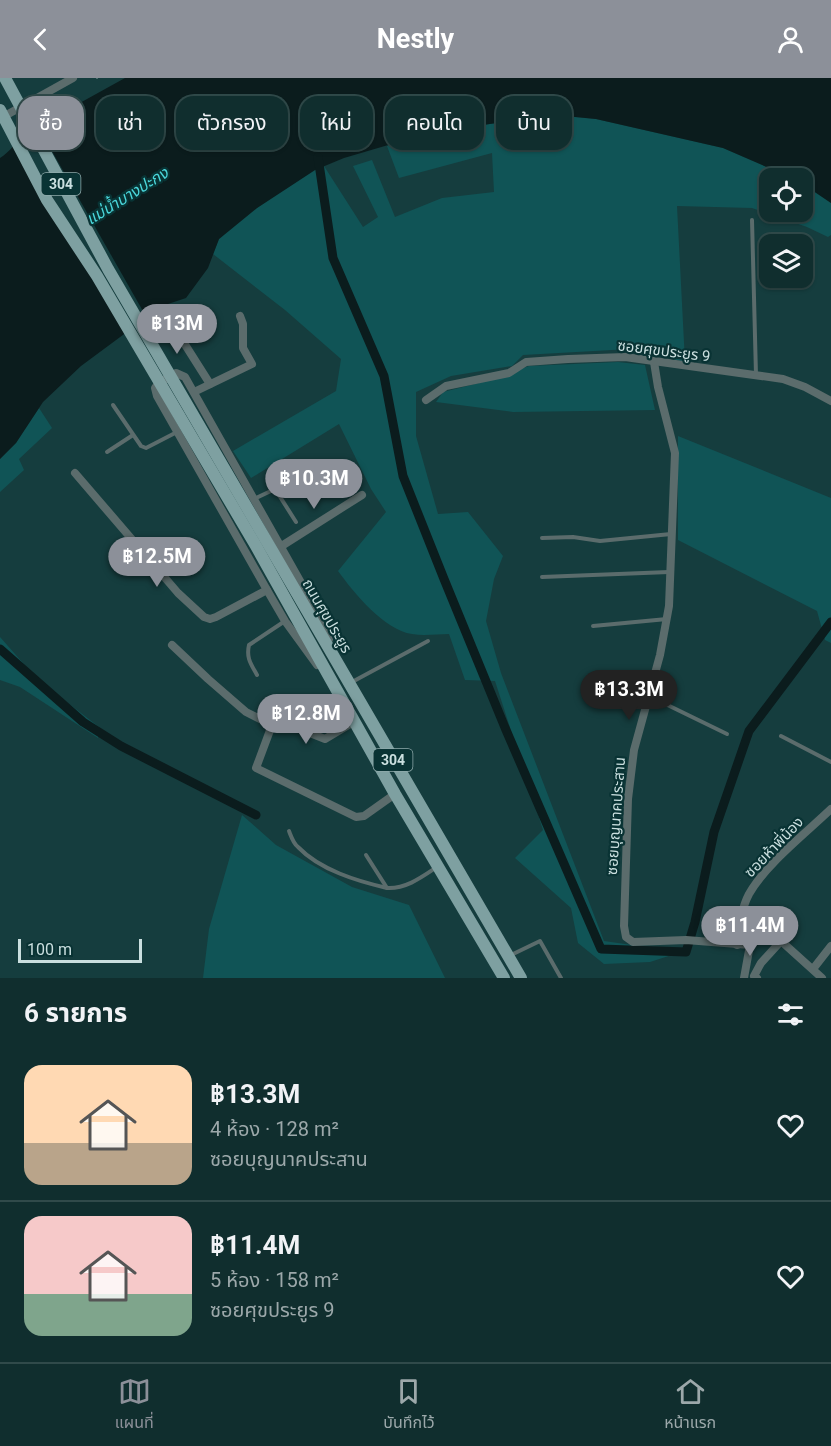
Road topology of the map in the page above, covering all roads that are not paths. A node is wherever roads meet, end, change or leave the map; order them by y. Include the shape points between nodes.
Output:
1 (5, 78) edge
2 (73, 78) edge
3 (0, 86) edge
4 (0, 110) edge
5 (0, 119) edge
6 (752, 220) dead end
7 (102, 272) junction
8 (165, 313) dead end
9 (240, 316) dead end
10 (654, 362) junction
11 (756, 377) junction
12 (210, 384) junction
13 (194, 392) junction
14 (426, 400) dead end
15 (831, 401) edge
16 (113, 405) dead end
17 (177, 432) junction
18 (133, 435) junction
19 (107, 452) dead end
20 (75, 473) dead end
21 (362, 495) dead end
22 (254, 499) junction
23 (296, 522) dead end
24 (670, 534) junction
25 (542, 538) dead end
26 (261, 544) junction
27 (280, 547) junction
28 (669, 572) junction
29 (542, 576) dead end
30 (267, 590) junction
31 (667, 619) junction
32 (285, 621) junction
33 (593, 626) dead end
34 (428, 641) dead end
35 (172, 645) dead end
36 (257, 675) dead end
37 (350, 686) junction
38 (340, 695) junction
39 (649, 696) junction
40 (355, 721) junction
41 (272, 725) junction
42 (727, 734) dead end
43 (781, 736) dead end
44 (831, 762) edge
45 (395, 794) junction
46 (831, 809) edge
47 (289, 831) dead end
48 (366, 855) dead end
49 (437, 866) junction
50 (387, 888) junction
51 (781, 941) junction
52 (737, 945) junction
53 (750, 945) junction
54 (831, 946) edge
55 (508, 956) junction
56 (813, 969) junction
57 (744, 975) edge
58 (755, 977) edge
59 (504, 978) edge
60 (521, 978) edge
61 (561, 978) edge
62 (822, 978) edge

1 - 7 main road, ถนนศุขประยูร / 304
2 - 5 street
3 - 7 main road, ถนนศุขประยูร / 304
4 - 7 main road, ถนนศุขประยูร / 304 via 47,200
6 - 11 lane
7 - 26 main road, ถนนศุขประยูร / 304
8 - 12 street
9 - 12 street via 243,348 252,364
10 - 11 street, ซอยศุขประยูร 9
10 - 14 street, ซอยศุขประยูร 9 via 625,357 526,362 509,373 446,386
10 - 24 street, ซอยบุญนาคประสาน via 675,453
11 - 15 street, ซอยศุขประยูร 9 via 805,387
12 - 13 street
13 - 17 street via 180,373 155,388
13 - 22 street
16 - 18 lane
17 - 18 lane via 146,448
17 - 30 street
18 - 19 lane
20 - 30 street via 178,593 204,617 216,617
21 - 27 street
22 - 23 lane via 268,491 277,492
22 - 27 street
24 - 25 lane via 600,541
24 - 28 street, ซอยบุญนาคประสาน
26 - 37 main road, ถนนศุขประยูร / 304
26 - 38 main road, ถนนศุขประยูร / 304
27 - 37 street via 317,610
28 - 29 lane
28 - 31 street, ซอยบุญนาคประสาน
30 - 32 street
31 - 33 lane
31 - 39 street, ซอยบุญนาคประสาน
32 - 36 lane via 249,645 249,662
32 - 38 street
34 - 37 lane
35 - 41 street via 246,712
37 - 55 main road, ถนนศุขประยูร / 304
38 - 40 main road, ถนนศุขประยูร / 304
39 - 42 lane
39 - 52 street, ซอยบุญนาคประสาน via 634,750 628,799 626,937 633,942 686,940
40 - 41 street via 327,739 280,720
40 - 45 main road, ถนนศุขประยูร / 304
41 - 45 street via 256,768 356,817 364,816
43 - 44 lane
45 - 49 main road, ถนนศุขประยูร / 304
46 - 52 street, ซอยห้าพี่น้อง via 771,867 749,895
47 - 50 lane via 296,846 321,865
48 - 50 lane
49 - 50 lane via 396,889
49 - 59 main road, ถนนศุขประยูร / 304
51 - 53 street via 773,930 760,930
51 - 56 street
51 - 58 street via 761,963
52 - 53 street, ซอยบุญนาคประสาน
53 - 57 street
54 - 56 street
55 - 60 main road, ถนนศุขประยูร / 304
55 - 61 lane via 540,941
56 - 62 street
57 - 58 street

